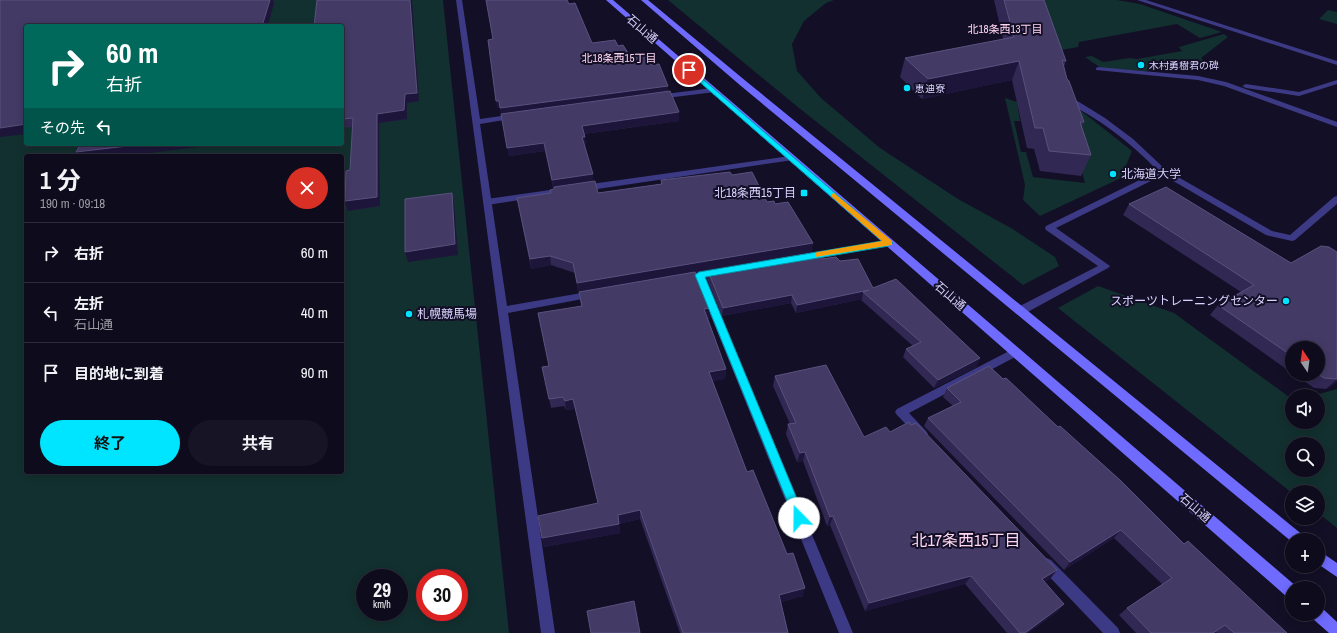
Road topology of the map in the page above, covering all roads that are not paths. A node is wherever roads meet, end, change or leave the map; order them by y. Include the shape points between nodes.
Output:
1 (459, 0) edge
2 (609, 0) edge
3 (644, 0) edge
4 (1140, 0) edge
5 (1337, 63) edge
6 (1098, 69) dead end
7 (1337, 82) edge
8 (1226, 84) junction
9 (712, 90) junction
10 (1063, 97) edge
11 (646, 99) edge
12 (523, 115) edge
13 (476, 122) junction
14 (1337, 125) edge
15 (790, 158) junction
16 (1163, 172) junction
17 (1337, 199) edge
18 (487, 202) junction
19 (889, 243) junction
20 (800, 258) edge
21 (730, 270) edge
22 (699, 275) junction
23 (676, 279) edge
24 (600, 292) edge
25 (502, 310) junction
26 (1020, 311) junction
27 (1015, 352) junction
28 (932, 445) edge
29 (1290, 533) edge
30 (1036, 553) edge
31 (1325, 562) edge
32 (1337, 571) edge
33 (1285, 586) edge
34 (1325, 620) edge
35 (1337, 631) edge
36 (548, 633) edge
37 (846, 633) edge
38 (1113, 633) edge

1 - 13 street
2 - 9 main road, 石山通
3 - 26 main road, 石山通
4 - 5 street
6 - 8 street via 1198,78
7 - 8 street via 1299,94
8 - 14 street
9 - 11 street
9 - 15 main road, 石山通
10 - 16 street via 1079,104 1142,150
12 - 13 street
13 - 18 street
15 - 18 street
15 - 19 main road, 石山通
16 - 17 street via 1269,233 1292,238
16 - 26 street via 1049,228 1105,266
18 - 25 street
19 - 20 street
19 - 27 main road, 石山通
21 - 22 street
22 - 23 street
22 - 37 street
24 - 25 street
25 - 36 street
26 - 29 main road, 石山通
27 - 28 street via 901,412
27 - 33 main road, 石山通
30 - 38 street
31 - 32 main road
34 - 35 main road

